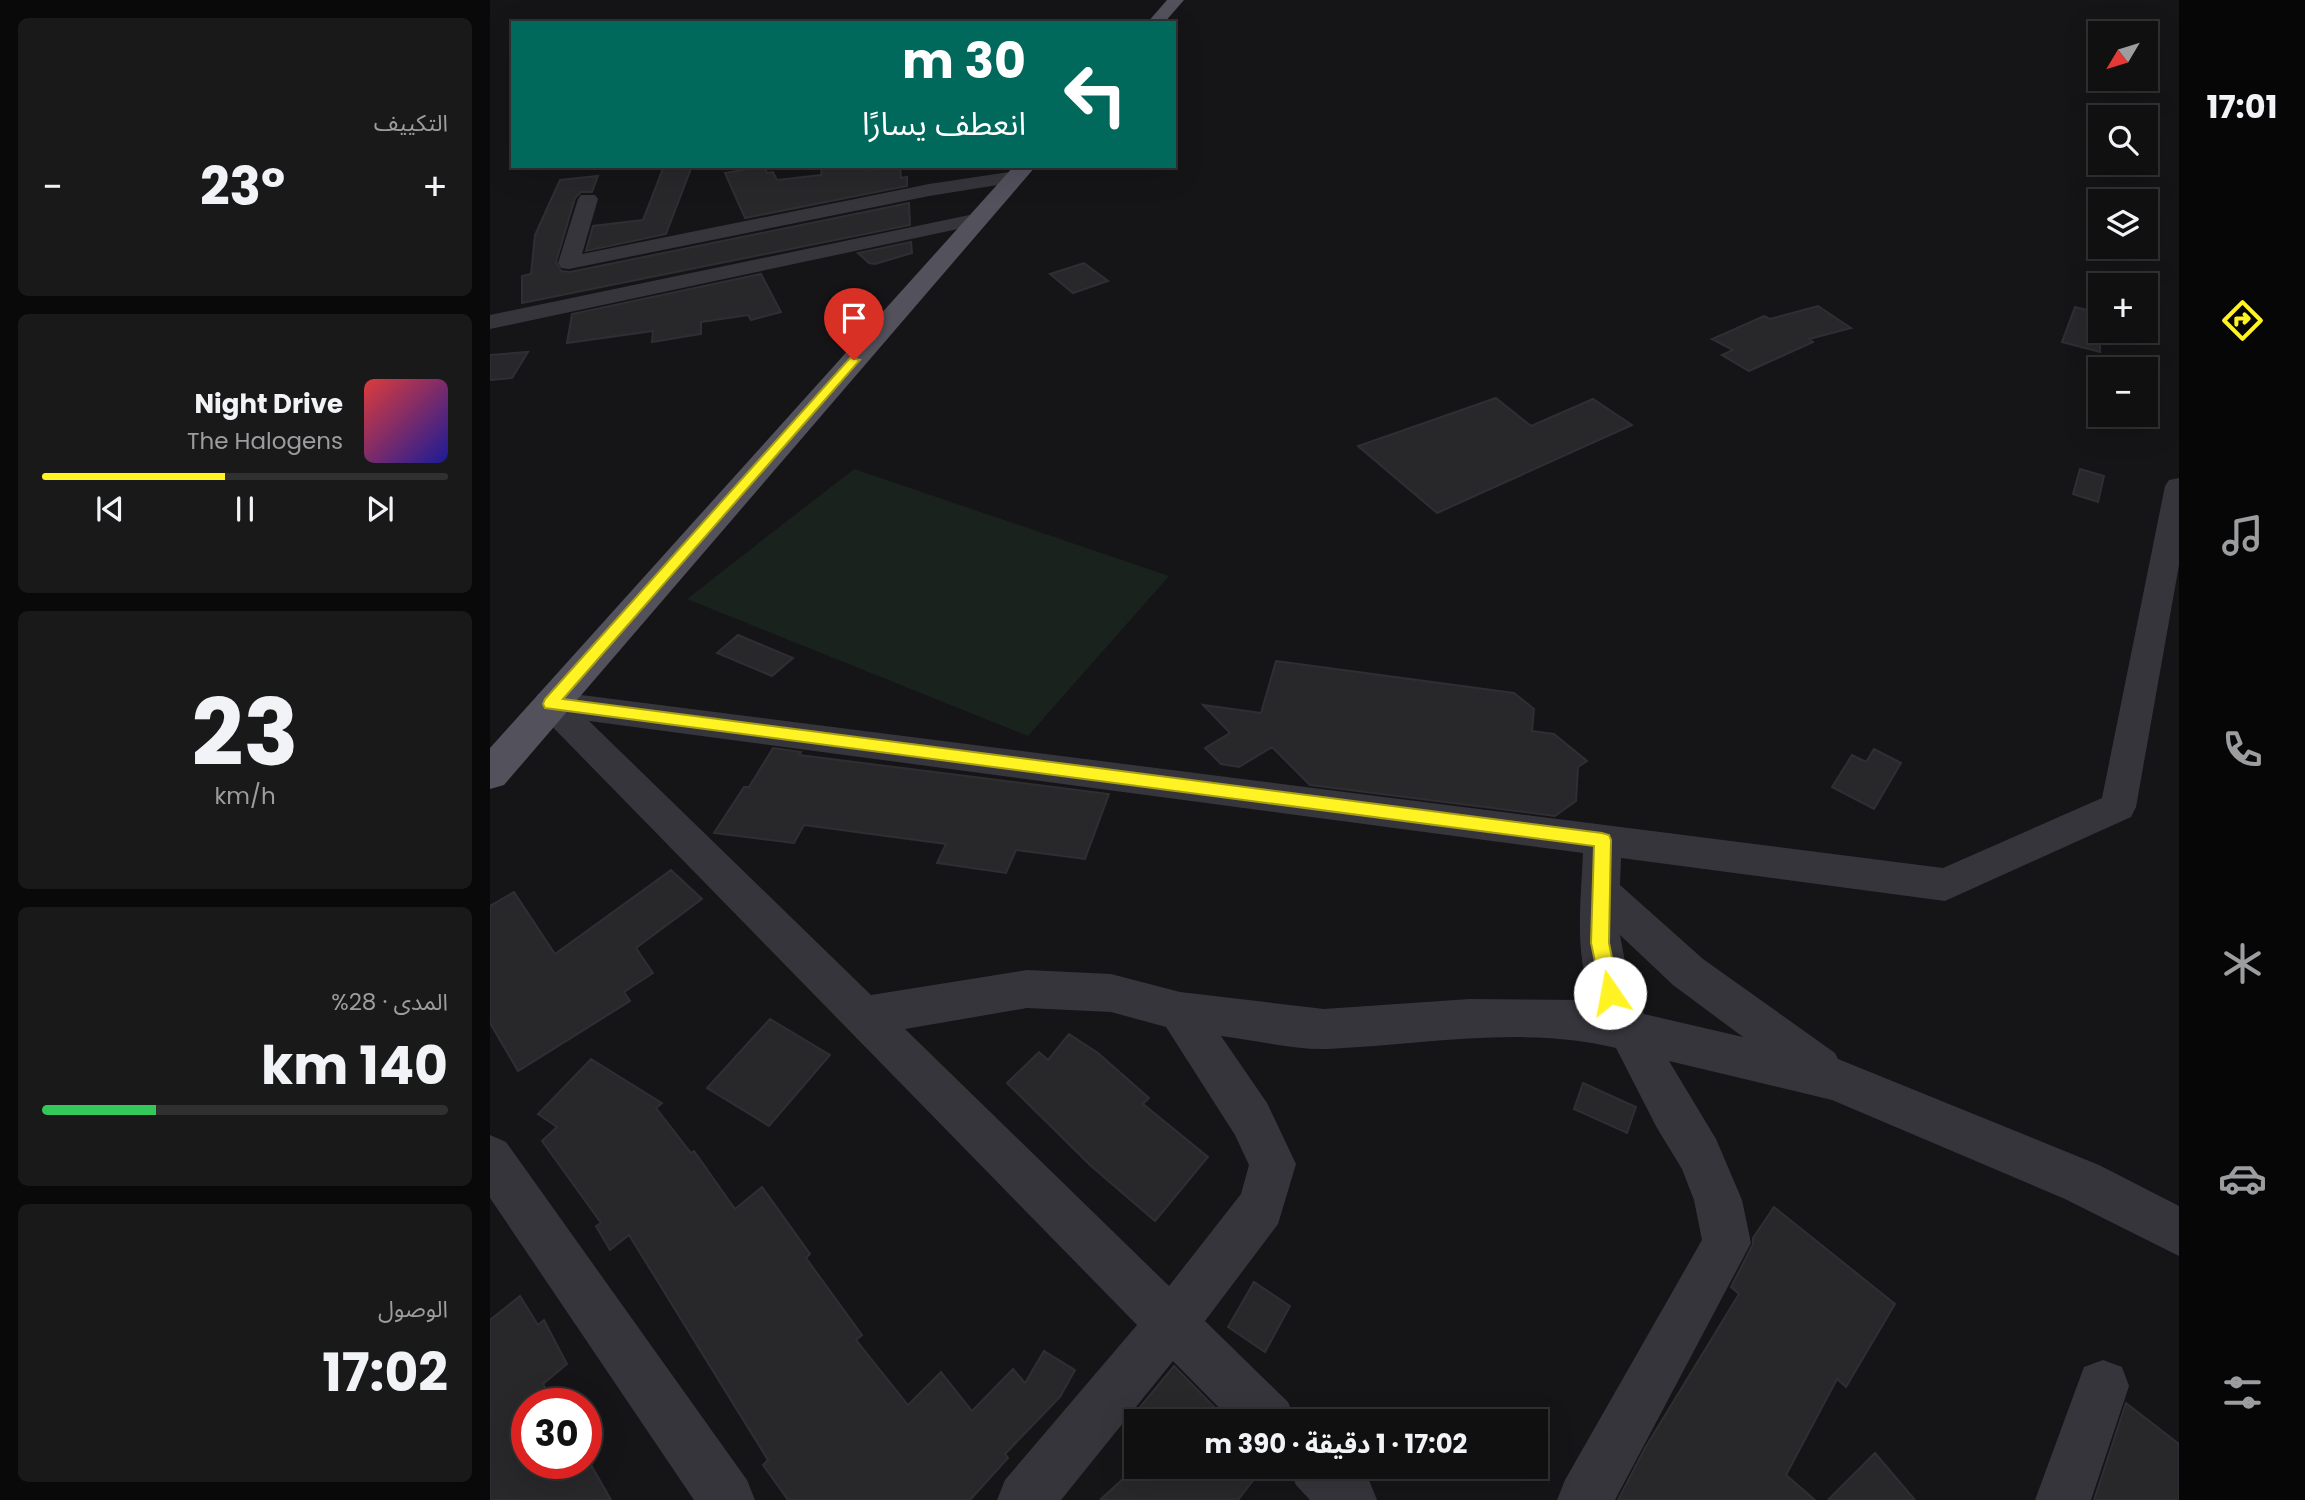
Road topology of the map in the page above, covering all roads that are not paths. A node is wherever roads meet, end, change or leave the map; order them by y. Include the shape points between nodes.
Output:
1 (1176, 0) edge
2 (1158, 21) edge
3 (1021, 172) edge
4 (588, 198) dead end
5 (979, 219) junction
6 (490, 322) edge
7 (2179, 486) edge
8 (2166, 621) edge
9 (550, 704) junction
10 (490, 774) edge
11 (1602, 840) junction
12 (1601, 892) junction
13 (1180, 1011) junction
14 (864, 1016) junction
15 (1628, 1031) junction
16 (1834, 1079) junction
17 (490, 1158) edge
18 (2179, 1232) edge
19 (1171, 1323) junction
20 (2103, 1386) dead end
21 (1257, 1409) edge
22 (1328, 1479) edge
23 (727, 1500) edge
24 (1025, 1500) edge
25 (1349, 1500) edge
26 (1585, 1500) edge
27 (2063, 1500) edge

1 - 2 main road
3 - 4 street via 569,263
3 - 5 main road
5 - 6 street
5 - 9 main road
7 - 8 street
8 - 11 street via 2118,807 1945,885
9 - 10 main road
9 - 11 street
9 - 14 street
11 - 12 street
12 - 15 street via 1600,943 1610,993
12 - 16 street via 1688,972
13 - 14 street via 1111,993 1027,989
13 - 15 street via 1324,1029 1470,1019 1582,1020
13 - 19 street via 1251,1119 1273,1164 1261,1207
14 - 19 street
15 - 16 street
15 - 26 street via 1700,1155 1718,1200 1727,1243
16 - 18 street via 2082,1182
17 - 23 street
19 - 21 street
19 - 24 street
20 - 27 street
22 - 25 street

